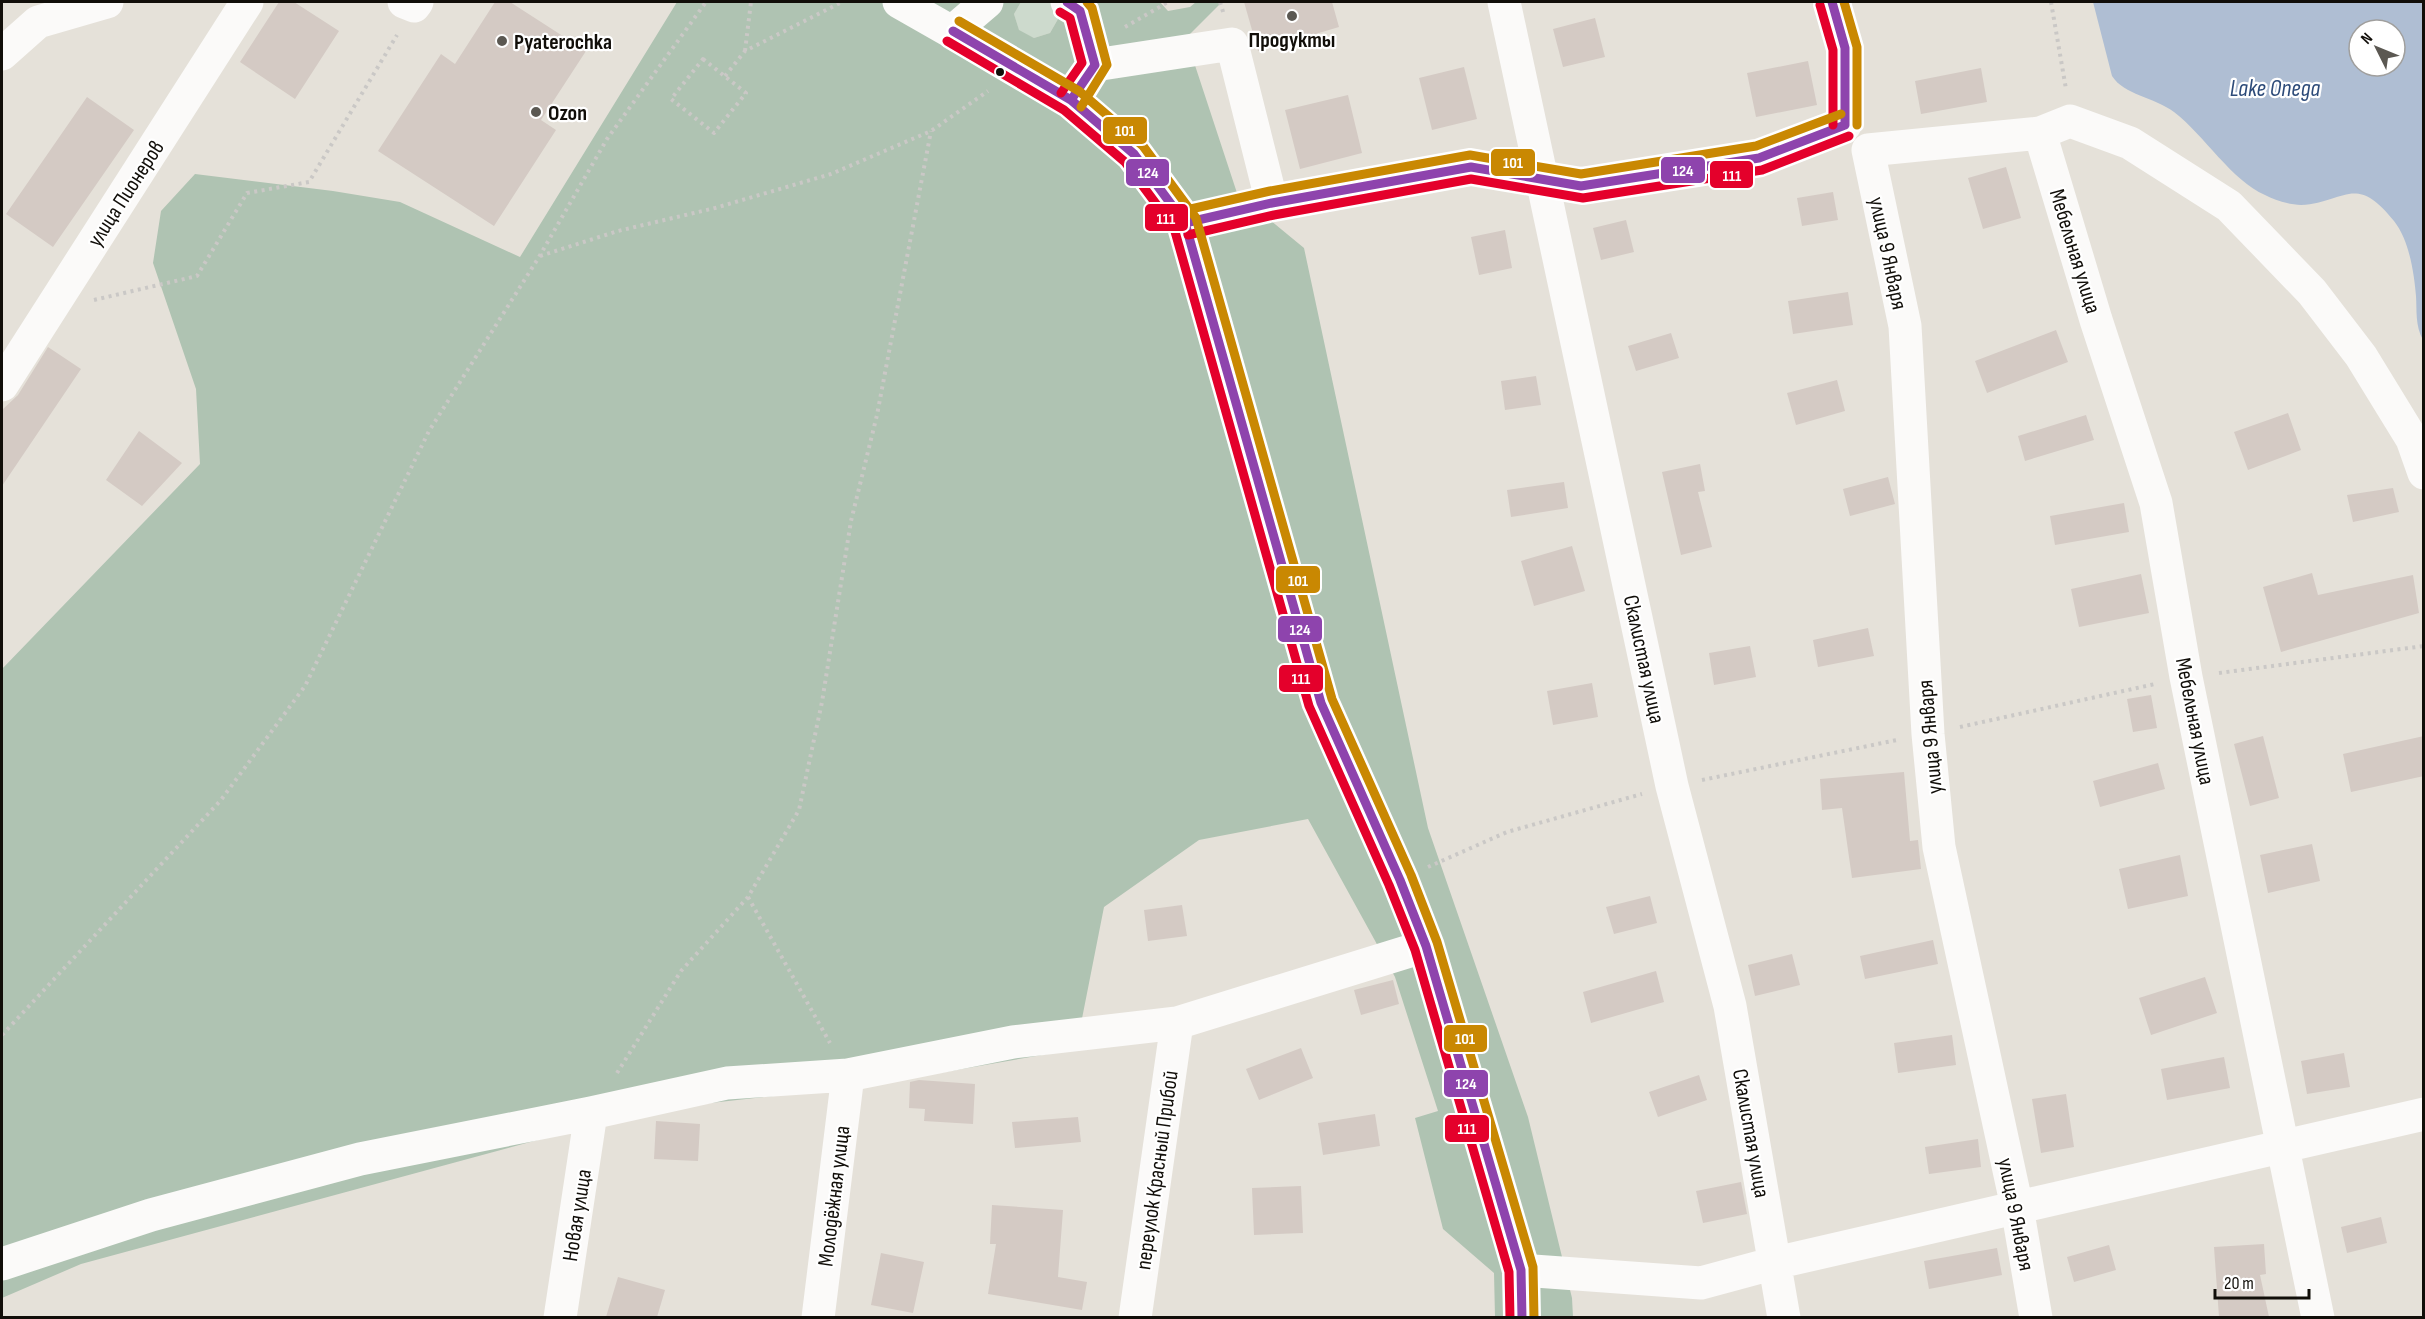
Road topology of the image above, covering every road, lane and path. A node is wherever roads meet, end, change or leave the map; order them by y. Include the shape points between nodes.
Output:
1 (106, 2) edge
2 (248, 2) edge
3 (706, 2) edge
4 (751, 2) edge
5 (842, 2) edge
6 (899, 2) edge
7 (987, 2) edge
8 (1067, 2) edge
9 (1168, 2) edge
10 (1504, 2) edge
11 (1832, 2) edge
12 (2051, 2) edge
13 (411, 3) edge
14 (38, 12) edge
15 (953, 31) junction
16 (745, 51) junction
17 (2, 54) edge
18 (1093, 56) junction
19 (1017, 68) junction
20 (725, 76) junction
21 (1071, 100) junction
22 (2070, 121) junction
23 (1845, 125) junction
24 (931, 131) junction
25 (2040, 133) junction
26 (1868, 150) junction
27 (1544, 180) junction
28 (1272, 203) junction
29 (1185, 223) junction
30 (539, 256) junction
31 (51, 310) junction
32 (2, 385) edge
33 (2424, 473) edge
34 (748, 897) junction
35 (1426, 946) junction
36 (1177, 1023) junction
37 (2, 1035) edge
38 (848, 1076) junction
39 (591, 1113) junction
40 (2424, 1114) edge
41 (2283, 1146) junction
42 (2017, 1208) junction
43 (1775, 1263) junction
44 (2, 1264) edge
45 (1521, 1270) junction
46 (560, 1317) edge
47 (818, 1317) edge
48 (1136, 1317) edge
49 (1522, 1317) edge
50 (1784, 1317) edge
51 (2036, 1317) edge
52 (2318, 1317) edge

1 - 14 street
2 - 31 street, улица Пионеров
3 - 30 path via 607,140
4 - 16 path
5 - 16 path
6 - 15 street
7 - 15 street
8 - 18 street via 1080,10
9 - 18 path
10 - 27 street, Скалистая улица
11 - 23 street via 1845,48
12 - 22 path
13 - 31 path via 309,182 247,193 197,276
14 - 17 street
15 - 19 street
16 - 20 path
18 - 21 street
18 - 28 street via 1232,44
19 - 21 street
19 - 24 path
20 - 20 path via 746,93 714,133 671,99 703,59
21 - 29 street via 1134,154
22 - 25 street
22 - 33 street via 2130,143 2229,206 2312,292 2361,356 2412,439
23 - 26 street
23 - 27 street via 1759,158 1581,186
24 - 30 path via 831,174
24 - 34 path via 877,415 851,521 822,702 799,810
25 - 26 street
25 - 41 street, Мебельная улица via 2157,503 2186,678
26 - 42 street, улица 9 Января via 1905,326 1928,734 1939,847
27 - 28 street via 1471,167
27 - 43 street, Скалистая улица via 1672,786 1730,1006
28 - 29 street
29 - 35 main road via 1321,703
30 - 37 path via 429,431 305,686 221,800
31 - 32 street, улица Пионеров
34 - 38 path
34 - 39 path via 681,971
35 - 36 street
35 - 45 main road
36 - 38 street via 1012,1042
36 - 48 street, переулок Красный Прибой
38 - 39 street via 727,1083
38 - 47 street, Молодёжная улица
39 - 44 street via 360,1159 151,1215
39 - 46 street, Новая улица
40 - 41 street
41 - 42 street
41 - 52 street, Мебельная улица
42 - 43 street
42 - 51 street, улица 9 Января
43 - 45 street via 1701,1283
43 - 50 street, Скалистая улица
45 - 49 main road

